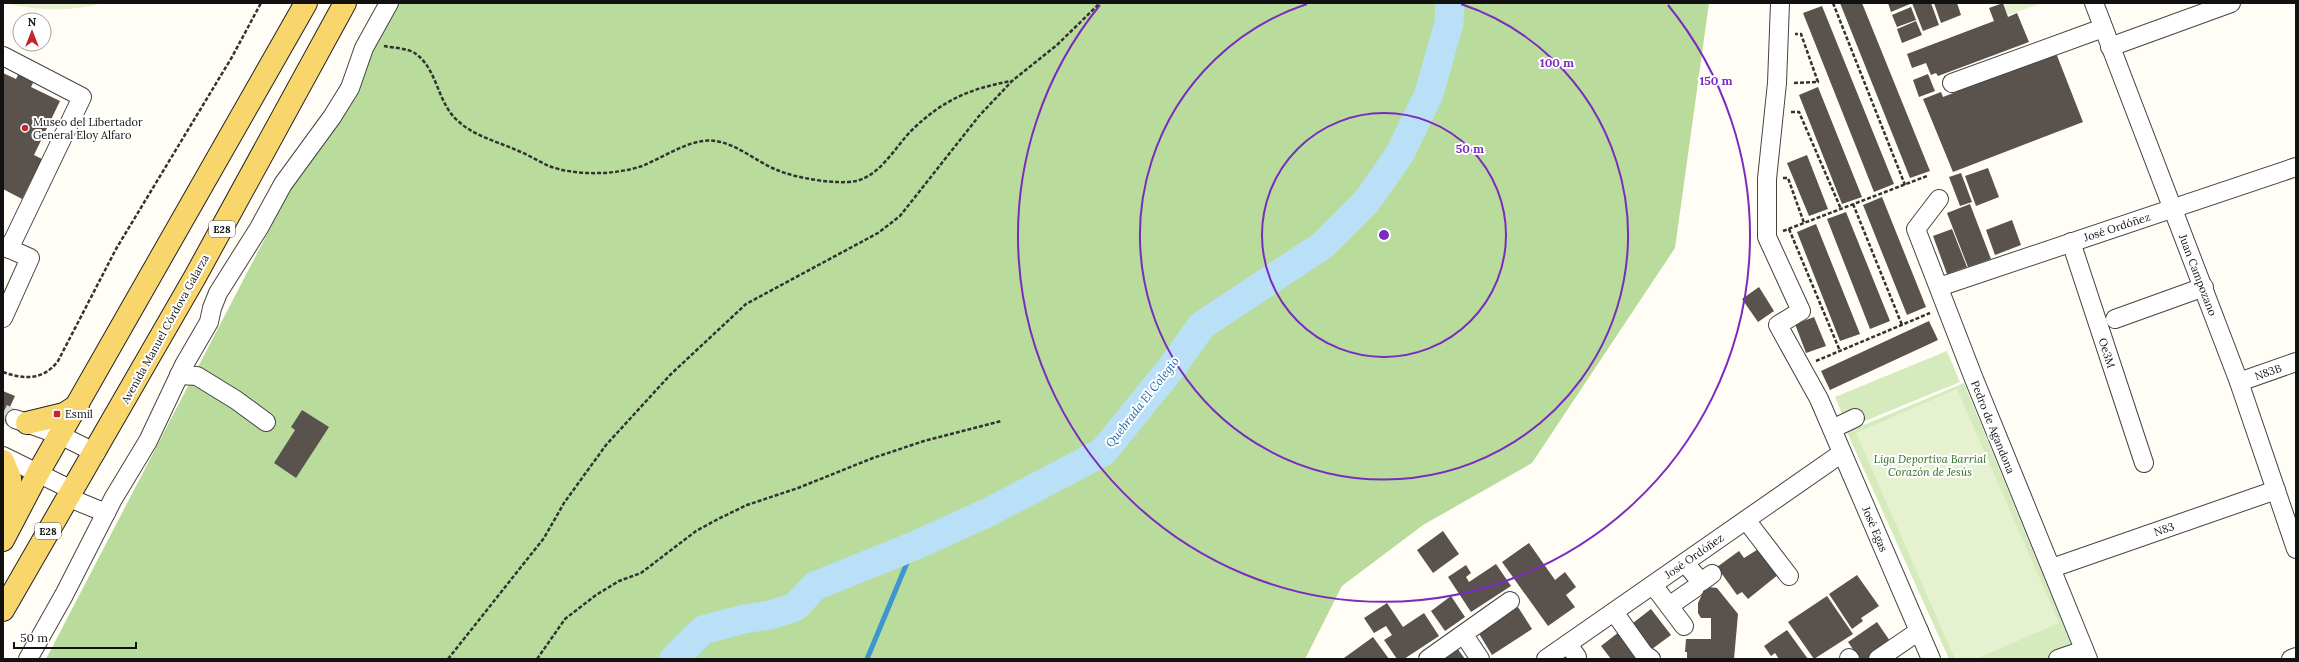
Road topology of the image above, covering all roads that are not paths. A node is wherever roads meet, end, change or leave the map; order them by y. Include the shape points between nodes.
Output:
1 (306, 3) edge
2 (345, 3) edge
3 (389, 3) edge
4 (1780, 3) edge
5 (2094, 3) edge
6 (2231, 3) edge
7 (2103, 28) junction
8 (2110, 47) junction
9 (3, 56) edge
10 (1952, 83) dead end
11 (2296, 167) edge
12 (1939, 199) dead end
13 (2173, 209) junction
14 (2071, 242) junction
15 (6, 247) edge
16 (1939, 287) junction
17 (2204, 287) junction
18 (3, 318) edge
19 (2115, 319) dead end
20 (2296, 362) edge
21 (179, 375) junction
22 (2239, 382) junction
23 (78, 404) junction
24 (1855, 418) dead end
25 (21, 421) joint
26 (266, 422) dead end
27 (1832, 429) junction
28 (60, 435) junction
29 (96, 453) junction
30 (1842, 453) junction
31 (3, 456) edge
32 (3, 461) edge
33 (2144, 463) dead end
34 (38, 473) junction
35 (2276, 490) junction
36 (69, 494) junction
37 (106, 512) junction
38 (1746, 520) junction
39 (2293, 528) edge
40 (8, 530) edge
41 (2296, 549) edge
42 (1685, 563) junction
43 (2052, 568) junction
44 (1712, 574) dead end
45 (1789, 576) dead end
46 (1649, 588) junction
47 (1695, 588) dead end
48 (1510, 600) dead end
49 (3, 610) edge
50 (1614, 612) junction
51 (1667, 613) junction
52 (1684, 626) dead end
53 (1919, 631) junction
54 (1464, 635) junction
55 (2086, 654) edge
56 (2296, 657) edge
57 (28, 659) edge
58 (1428, 659) edge
59 (1480, 659) edge
60 (1546, 659) edge
61 (1651, 659) edge
62 (1878, 659) edge
63 (1932, 659) edge
64 (2058, 659) edge
65 (2291, 659) edge

1 - 23 main road
2 - 29 main road, Avenida Manuel Córdova Galarza / E28
3 - 21 street via 367,44 350,88 283,184 218,293 209,322
4 - 27 street, José Egas via 1777,83 1767,179 1767,237 1801,311 1778,325 1819,399
5 - 7 street, Juan Campozano
6 - 8 street
7 - 8 street, Juan Campozano
7 - 10 street
8 - 13 street, Juan Campozano
9 - 15 street via 82,97
11 - 13 street, José Ordóñez
12 - 16 street, Pedro de Agandona via 1916,229
13 - 14 street, José Ordóñez
13 - 17 street, Juan Campozano
14 - 16 street, José Ordóñez
14 - 33 street, Oe3M
15 - 18 street via 30,258
16 - 43 street, Pedro de Agandona
17 - 19 street
17 - 22 street, Juan Campozano
20 - 22 street, N83B
21 - 26 street via 197,376
21 - 37 street via 148,441
22 - 35 street, Juan Campozano
23 - 25 main road via 64,414
23 - 28 main road
24 - 27 street
25 - 28 street
27 - 30 street, José Egas
28 - 29 street
28 - 34 main road
29 - 36 main road, Avenida Manuel Córdova Galarza / E28
30 - 38 street, José Ordóñez
30 - 53 street, José Egas
31 - 34 street
32 - 40 main road via 10,478
34 - 36 street
34 - 40 main road
35 - 39 street, Juan Campozano
35 - 43 street, N83
36 - 37 street
36 - 49 main road, Avenida Manuel Córdova Galarza / E28
37 - 57 street
38 - 42 street, José Ordóñez
38 - 45 street
39 - 41 street, Juan Campozano
42 - 44 street via 1700,582
42 - 46 street, José Ordóñez
43 - 55 street, Pedro de Agandona
46 - 50 street, José Ordóñez
46 - 51 street
47 - 51 street
48 - 54 street
50 - 60 street, José Ordóñez via 1573,650
50 - 61 street via 1644,654
51 - 52 street
53 - 62 street
53 - 63 street, José Egas
54 - 58 street
54 - 59 street
55 - 64 street
56 - 65 street

